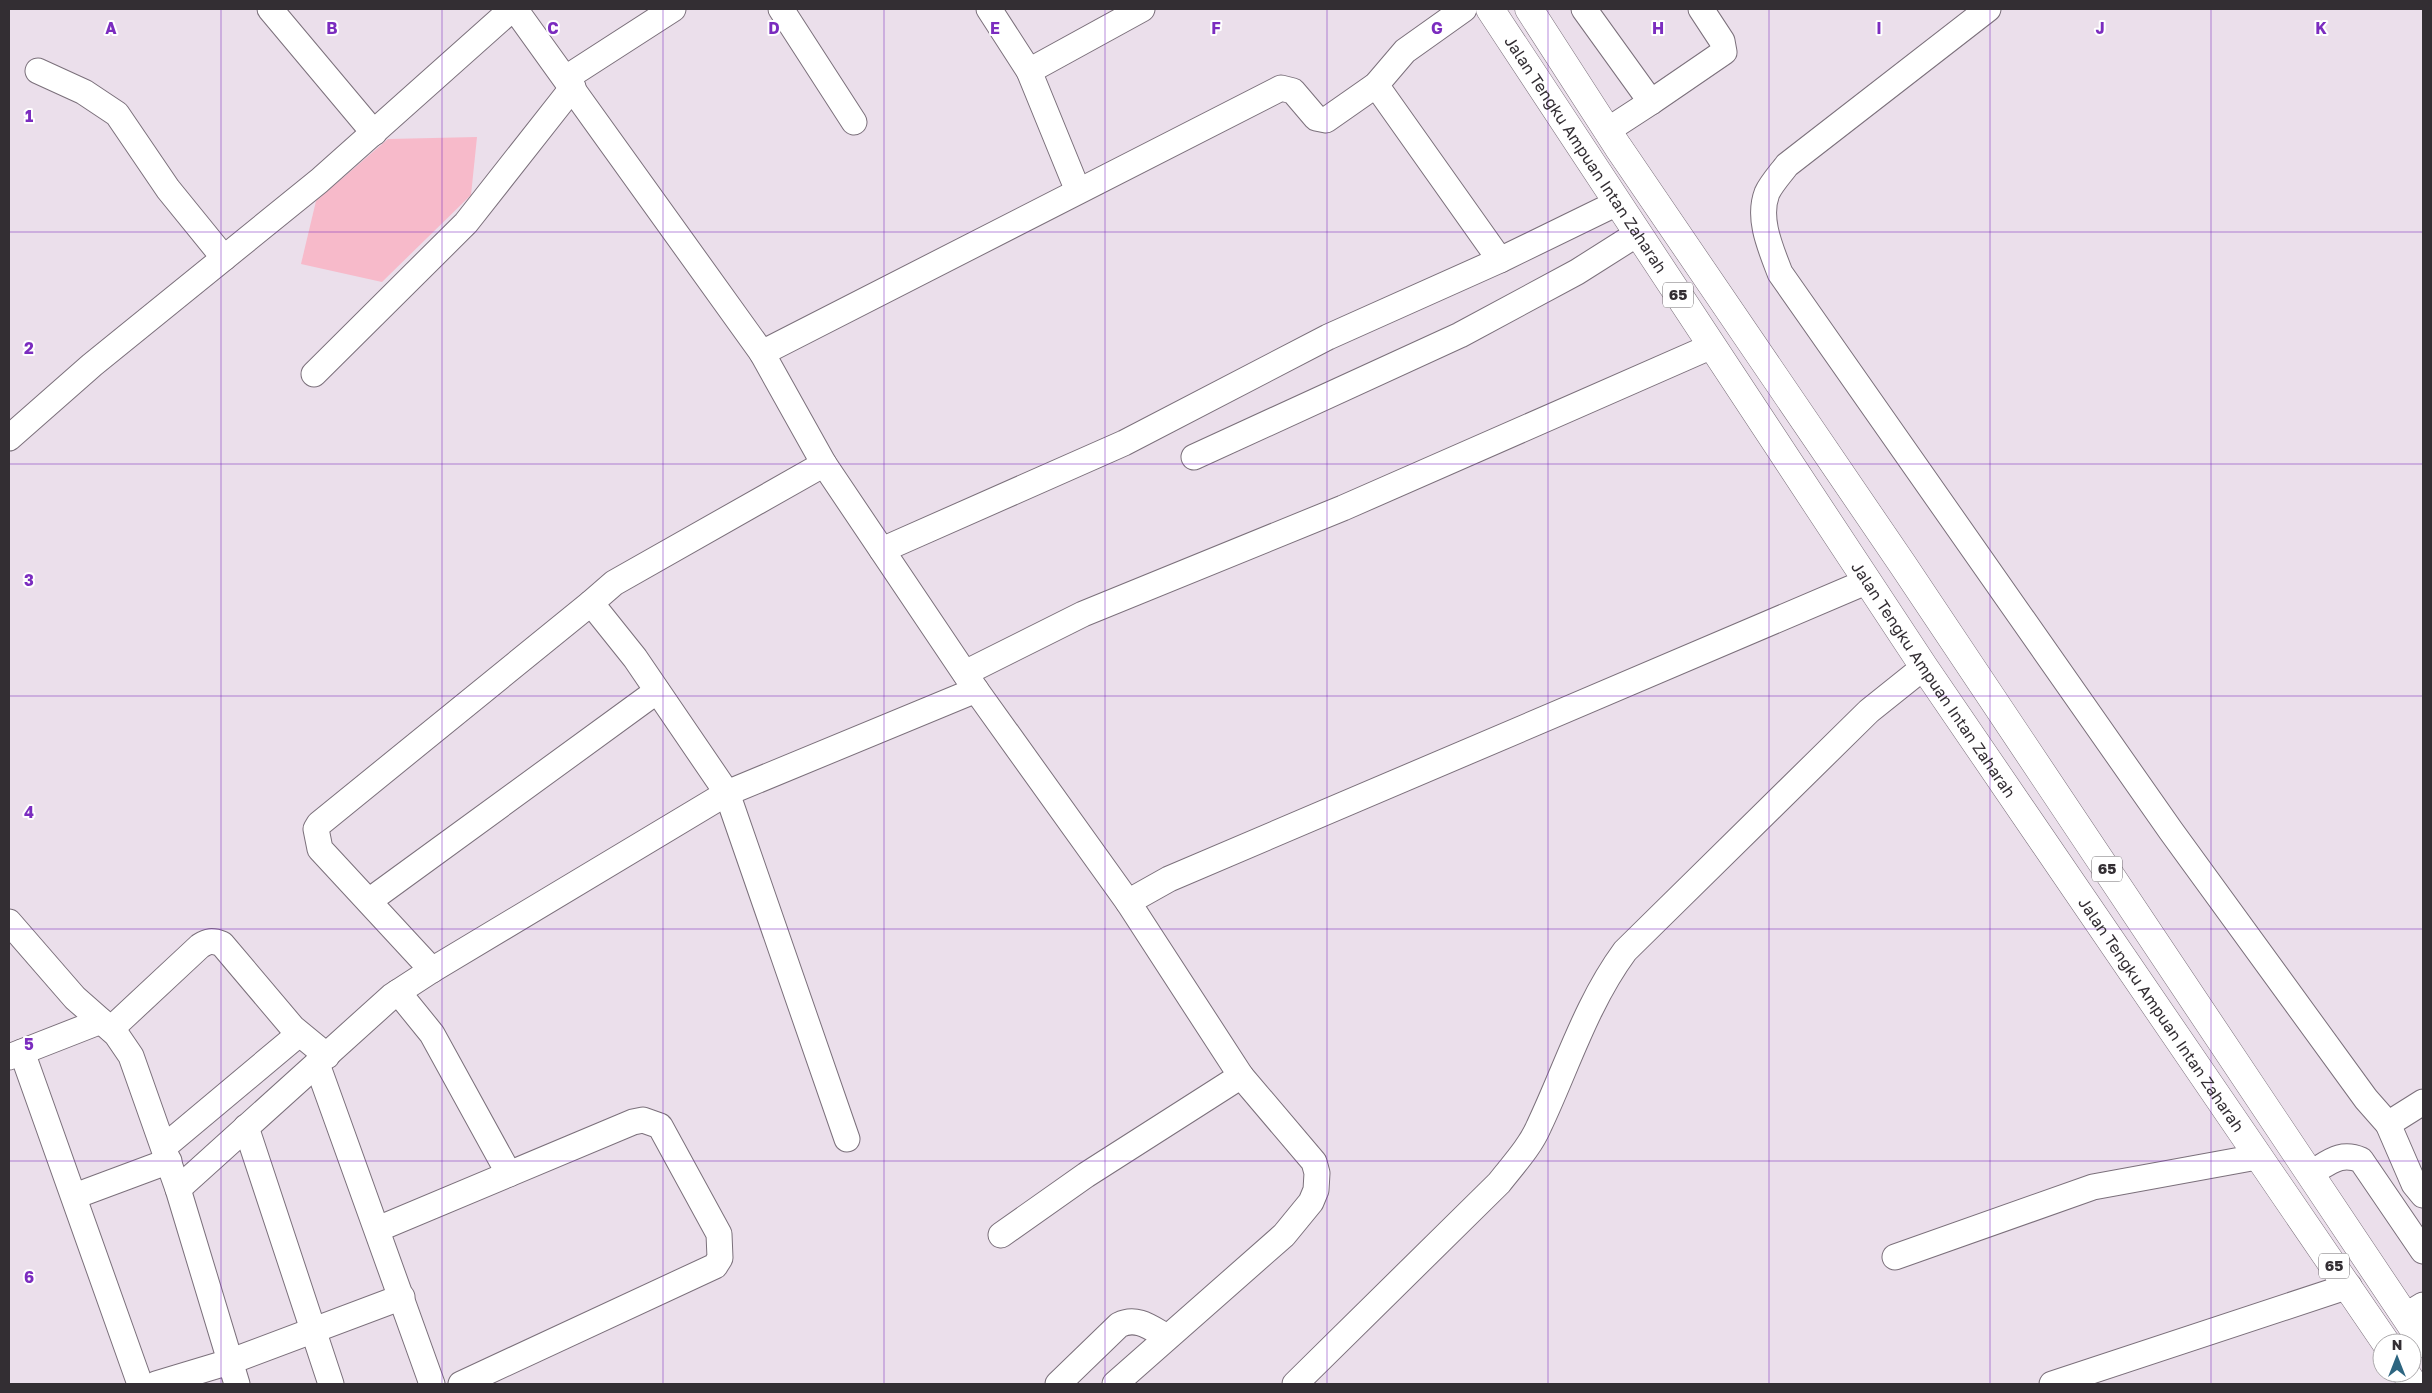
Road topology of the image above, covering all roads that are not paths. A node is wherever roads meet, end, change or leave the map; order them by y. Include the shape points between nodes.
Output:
1 (270, 9) edge
2 (514, 9) edge
3 (673, 9) edge
4 (781, 9) edge
5 (988, 9) edge
6 (1142, 9) edge
7 (1464, 9) edge
8 (1490, 9) edge
9 (1529, 9) edge
10 (1584, 9) edge
11 (1701, 9) edge
12 (1988, 9) edge
13 (1108, 17) edge
14 (38, 71) dead end
15 (1029, 71) junction
16 (570, 83) junction
17 (1376, 85) junction
18 (1650, 102) junction
19 (854, 122) dead end
20 (1608, 130) junction
21 (374, 133) junction
22 (1078, 191) junction
23 (1617, 203) junction
24 (1637, 234) junction
25 (224, 258) junction
26 (1500, 260) junction
27 (1712, 346) junction
28 (762, 353) junction
29 (314, 374) dead end
30 (9, 438) edge
31 (1194, 457) dead end
32 (824, 464) junction
33 (882, 550) junction
34 (1903, 565) junction
35 (1868, 580) junction
36 (590, 603) junction
37 (1924, 667) junction
38 (970, 682) junction
39 (657, 691) junction
40 (727, 793) junction
41 (368, 902) junction
42 (1128, 902) junction
43 (9, 922) edge
44 (432, 970) junction
45 (398, 992) junction
46 (106, 1025) junction
47 (299, 1034) junction
48 (13, 1055) edge
49 (322, 1060) junction
50 (1241, 1076) junction
51 (2423, 1102) edge
52 (2388, 1124) junction
53 (246, 1128) junction
54 (847, 1138) dead end
55 (167, 1154) junction
56 (2257, 1157) junction
57 (2311, 1173) junction
58 (509, 1174) junction
59 (178, 1188) junction
60 (2280, 1191) junction
61 (2423, 1195) edge
62 (74, 1196) junction
63 (378, 1229) junction
64 (1001, 1235) dead end
65 (2423, 1251) edge
66 (1895, 1257) dead end
67 (2349, 1286) junction
68 (402, 1297) junction
69 (2414, 1310) edge
70 (312, 1331) junction
71 (2380, 1333) edge
72 (1167, 1337) junction
73 (2423, 1343) edge
74 (233, 1373) edge
75 (140, 1384) edge
76 (156, 1384) edge
77 (331, 1384) edge
78 (432, 1384) edge
79 (461, 1384) edge
80 (1058, 1384) edge
81 (1116, 1384) edge
82 (1295, 1384) edge
83 (2052, 1384) edge

1 - 21 street
2 - 16 street
2 - 21 street
3 - 16 street
4 - 19 street
5 - 15 street
6 - 13 street
7 - 17 street via 1405,50
8 - 23 main road, Jalan Tengku Ampuan Intan Zaharah / 65
9 - 20 main road, Jalan Tengku Ampuan Intan Zaharah / 65
10 - 18 street
11 - 18 street via 1722,40 1724,52
12 - 52 street via 1788,165 1767,193 1764,221 1769,244 1780,273 2171,831 2366,1099
13 - 15 street
14 - 25 street via 84,92 117,114 168,189
15 - 22 street
16 - 28 street
16 - 29 street via 466,223
17 - 22 street via 1326,120 1316,118 1293,91 1281,88
17 - 26 street
18 - 20 street
20 - 34 main road, Jalan Tengku Ampuan Intan Zaharah / 65
21 - 25 street
22 - 28 street
23 - 24 main road, Jalan Tengku Ampuan Intan Zaharah / 65
23 - 26 street
24 - 27 main road, Jalan Tengku Ampuan Intan Zaharah / 65
24 - 31 street via 1577,272 1460,334
25 - 30 street via 92,365
26 - 33 street via 1328,337 1124,442
27 - 35 main road, Jalan Tengku Ampuan Intan Zaharah / 65
27 - 38 street via 1343,508 1083,614
28 - 32 street
32 - 33 street
32 - 36 street via 614,583
33 - 38 street
34 - 35 main road
34 - 57 main road, Jalan Tengku Ampuan Intan Zaharah / 65
35 - 37 main road, Jalan Tengku Ampuan Intan Zaharah / 65
35 - 42 street via 1169,879
36 - 39 street
36 - 41 street via 319,824 316,835 320,849
37 - 56 main road, Jalan Tengku Ampuan Intan Zaharah / 65
37 - 82 street via 1869,711 1625,951 1605,981 1567,1057 1538,1128 1520,1157 1499,1183
38 - 40 street
38 - 42 street
39 - 40 street
39 - 41 street
40 - 44 street
40 - 54 street
41 - 44 street
42 - 50 street
43 - 46 street via 75,998
44 - 45 street
45 - 49 street
45 - 58 street via 432,1034
46 - 47 street via 200,946 215,941 222,944
46 - 48 street
46 - 55 street via 131,1056
47 - 49 street
47 - 55 street
48 - 62 street
49 - 53 street
49 - 63 street
50 - 64 street via 1086,1175
50 - 72 street via 1314,1162 1316,1190 1311,1202 1284,1235
51 - 52 street
52 - 61 street via 2414,1184
53 - 59 street
53 - 70 street
55 - 59 street
55 - 62 street
56 - 60 main road, Jalan Tengku Ampuan Intan Zaharah / 65
56 - 66 street via 2093,1187
57 - 60 main road
57 - 65 street via 2341,1156 2350,1155 2360,1160
57 - 69 main road, Jalan Tengku Ampuan Intan Zaharah / 65
58 - 63 street
58 - 79 street via 633,1122 652,1122 660,1126 719,1234 720,1258 715,1266
59 - 74 street
60 - 67 main road, Jalan Tengku Ampuan Intan Zaharah / 65
62 - 75 street
63 - 68 street
67 - 71 main road, Jalan Tengku Ampuan Intan Zaharah / 65
67 - 83 street
68 - 70 street
68 - 78 street
69 - 73 main road, Jalan Tengku Ampuan Intan Zaharah / 65
70 - 74 street
70 - 77 street
72 - 80 street via 1138,1321 1126,1321
72 - 81 street
74 - 76 street

